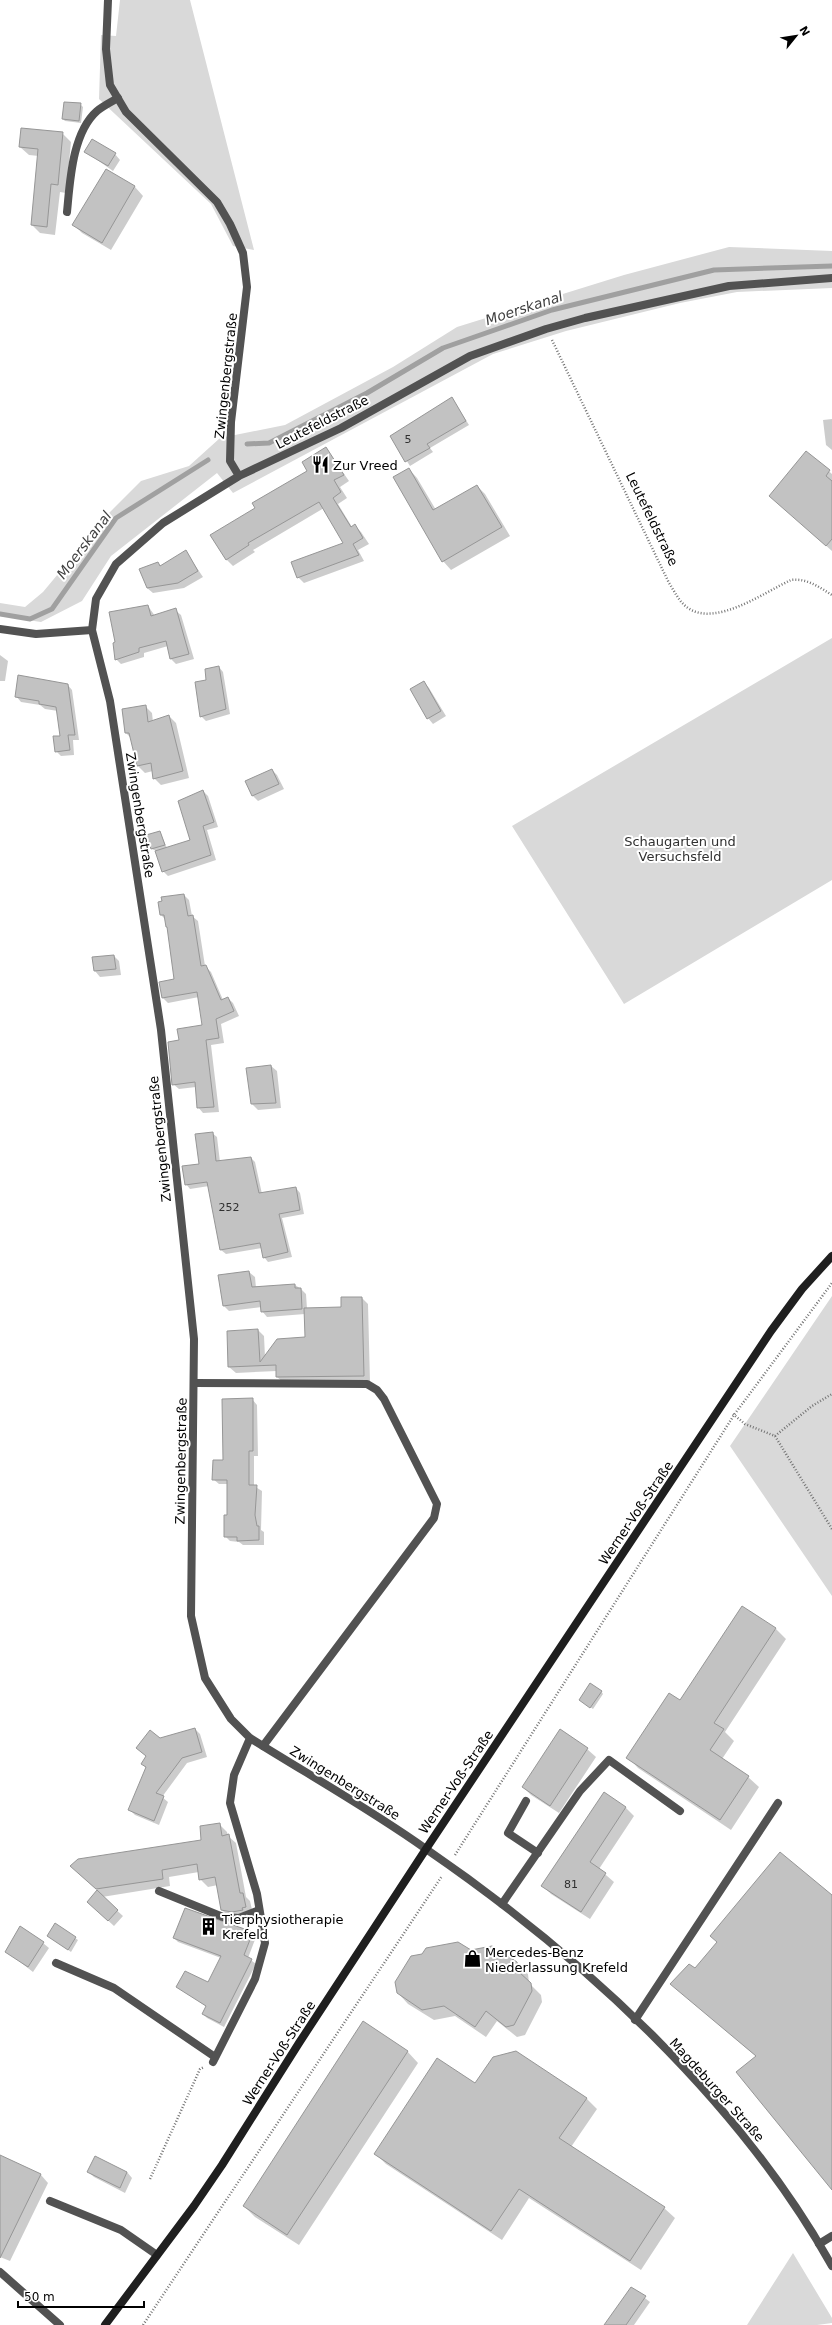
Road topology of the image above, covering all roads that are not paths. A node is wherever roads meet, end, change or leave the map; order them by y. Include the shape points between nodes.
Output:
1 (108, 0) edge
2 (118, 98) junction
3 (67, 212) dead end
4 (832, 278) edge
5 (239, 476) junction
6 (0, 629) edge
7 (92, 630) junction
8 (832, 1256) edge
9 (194, 1383) junction
10 (250, 1738) junction
11 (263, 1746) junction
12 (526, 1801) dead end
13 (778, 1803) dead end
14 (680, 1811) dead end
15 (426, 1849) junction
16 (538, 1853) junction
17 (159, 1891) dead end
18 (502, 1904) junction
19 (259, 1910) junction
20 (56, 1963) dead end
21 (635, 2020) junction
22 (50, 2201) dead end
23 (832, 2236) edge
24 (819, 2244) junction
25 (156, 2255) junction
26 (832, 2266) edge
27 (0, 2272) edge
28 (60, 2325) edge
29 (105, 2325) edge

1 - 2 street, Zwingenbergstraße via 106,49 110,85
2 - 3 street via 96,112 81,135 71,170
2 - 5 street, Zwingenbergstraße via 126,112 217,202 243,253 247,287 231,422 230,461
4 - 5 street, Leutefeldstraße via 729,286 546,329 470,356 341,428
5 - 7 street, Zwingenbergstraße via 163,523 116,564 96,599
6 - 7 street via 36,634
7 - 9 street, Zwingenbergstraße via 110,701 161,1030 194,1339
8 - 15 main road, Werner-Voß-Straße via 802,1289 771,1331
9 - 10 street, Zwingenbergstraße via 191,1616 205,1678 231,1719
9 - 11 street via 358,1382 373,1386 384,1400 437,1504 434,1518
10 - 11 street, Zwingenbergstraße
10 - 19 street via 234,1776 230,1803 257,1894
11 - 15 street, Zwingenbergstraße
12 - 16 street via 508,1833
13 - 21 street
14 - 16 street via 609,1760 580,1791
15 - 18 street, Magdeburger Straße
15 - 25 main road, Werner-Voß-Straße via 218,2171
16 - 18 street
17 - 19 street via 224,1917 238,1918
18 - 21 street, Magdeburger Straße via 586,1972
19 - 20 street via 265,1943 254,1979 214,2059 114,1988
21 - 24 street, Magdeburger Straße via 685,2069 764,2161
22 - 25 street via 121,2230
23 - 24 street
24 - 26 street, Magdeburger Straße
25 - 29 main road, Werner-Voß-Straße
27 - 28 street

